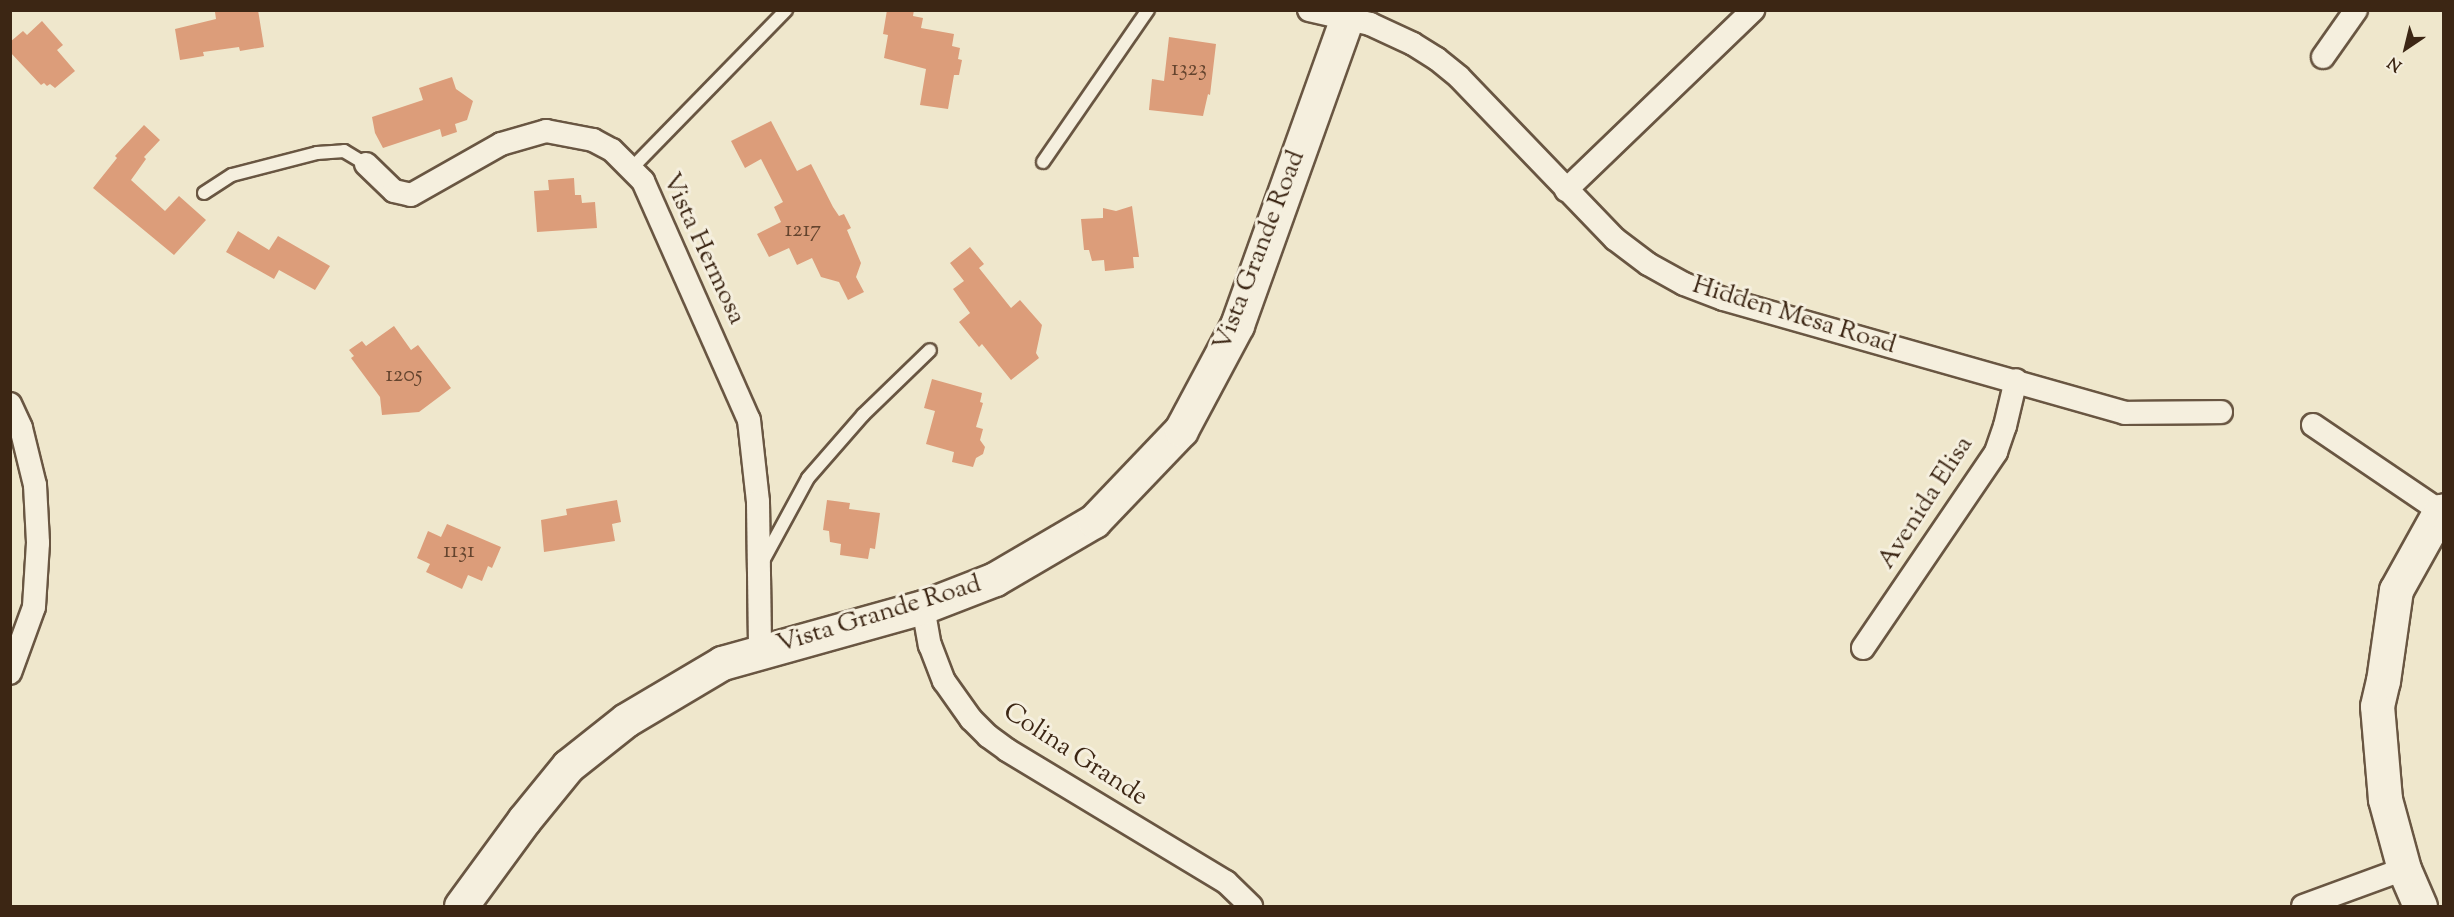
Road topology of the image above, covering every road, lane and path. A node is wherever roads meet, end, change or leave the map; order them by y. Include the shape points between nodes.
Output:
1 (786, 10) edge
2 (1148, 10) edge
3 (1309, 10) edge
4 (1753, 10) edge
5 (2356, 10) edge
6 (1348, 14) edge
7 (2323, 57) dead end
8 (1043, 162) dead end
9 (366, 164) joint
10 (631, 169) junction
11 (1566, 190) junction
12 (204, 194) dead end
13 (930, 350) dead end
14 (2016, 380) junction
15 (10, 404) edge
16 (2221, 412) dead end
17 (2313, 424) dead end
18 (2442, 510) edge
19 (760, 567) junction
20 (923, 607) junction
21 (1863, 648) dead end
22 (760, 651) junction
23 (10, 674) edge
24 (2404, 869) junction
25 (461, 906) edge
26 (1251, 906) edge
27 (2303, 906) edge
28 (2420, 906) edge

1 - 10 lane
2 - 8 lane
3 - 6 street, Hidden Mesa Road
4 - 11 street
5 - 7 street
6 - 11 street, Hidden Mesa Road via 1392,33 1459,76
6 - 20 street, Vista Grande Road via 1237,325 1181,430 1094,521 995,579
9 - 10 street, Vista Hermosa via 394,191 411,195 501,144 546,131 593,140 612,150
9 - 12 lane via 344,151 317,153 232,175
10 - 19 street, Vista Hermosa via 643,181 749,420 758,495
11 - 14 street, Hidden Mesa Road via 1631,252 1684,284 1723,299
13 - 19 lane via 863,415 808,478
14 - 16 street, Hidden Mesa Road via 2126,413
14 - 21 street, Avenida Elisa via 1995,452
15 - 23 street via 21,428 35,485 38,543 34,607
17 - 18 street
18 - 24 street via 2396,590 2377,706 2385,799
19 - 22 street, Vista Hermosa
20 - 22 street, Vista Grande Road
20 - 26 street, Colina Grande via 930,645 944,681 988,736 1226,882
22 - 25 street, Vista Grande Road via 722,663 645,708 568,766
24 - 27 street
24 - 28 street

